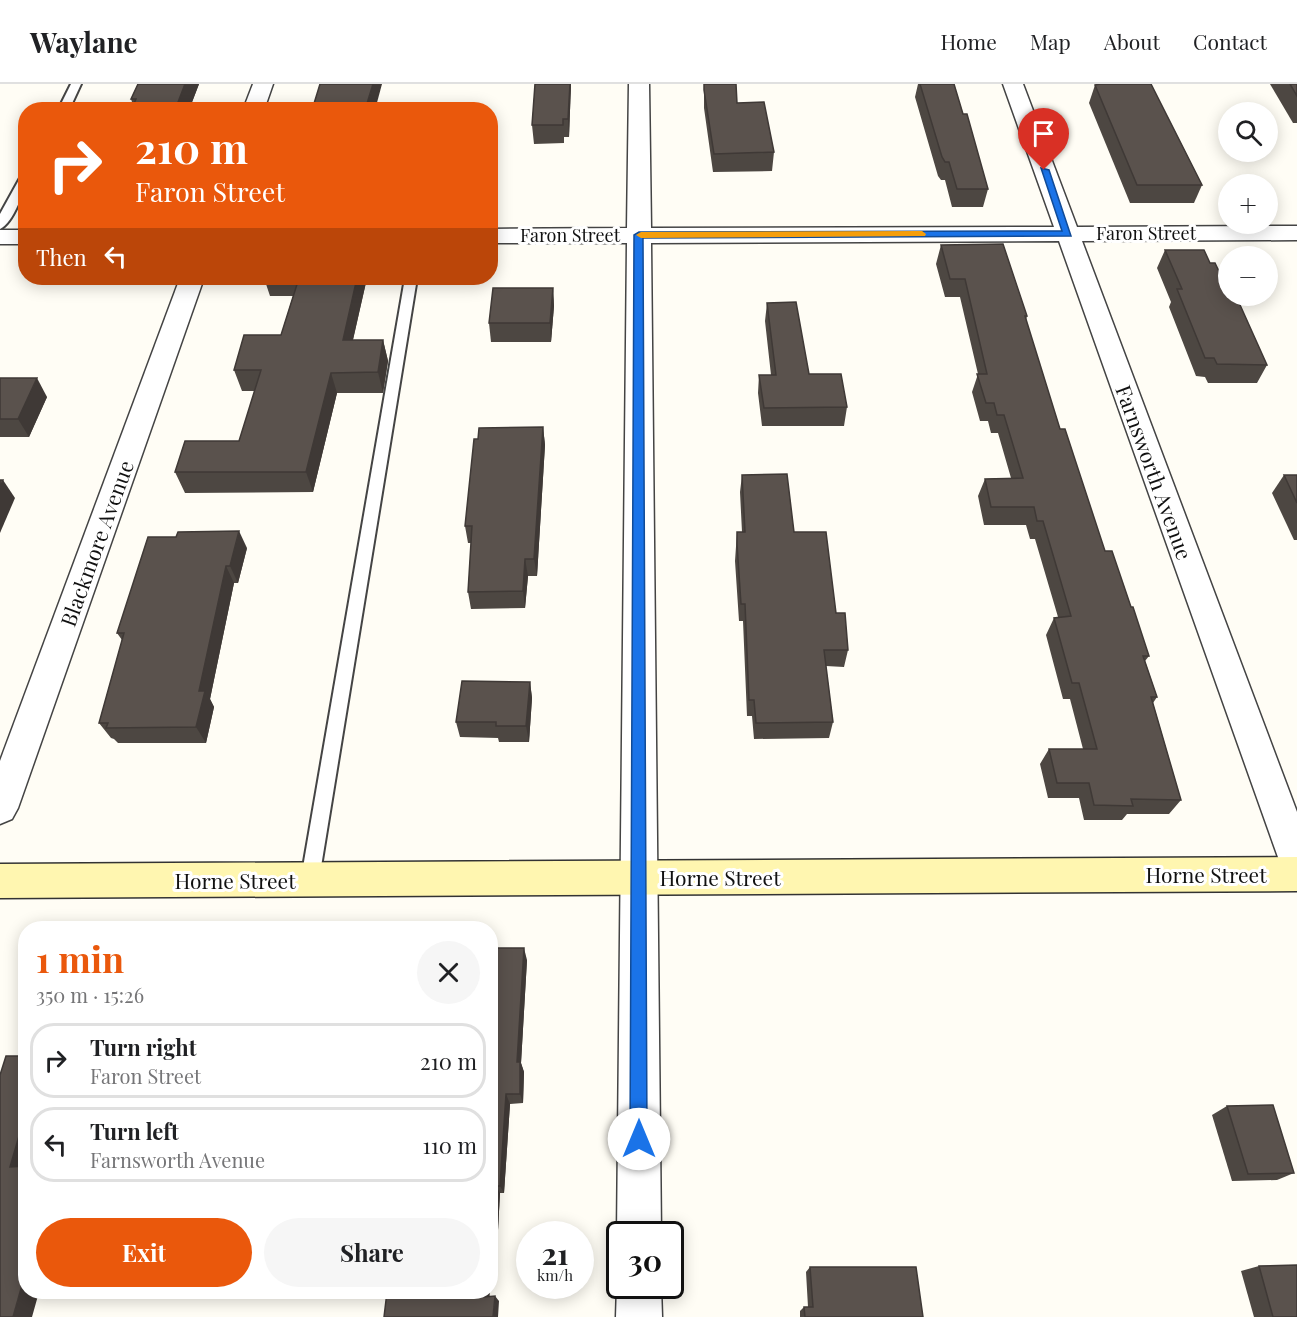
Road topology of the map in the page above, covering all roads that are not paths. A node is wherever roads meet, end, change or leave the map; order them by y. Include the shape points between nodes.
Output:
1 (76, 84) edge
2 (263, 84) edge
3 (639, 84) edge
4 (1013, 84) edge
5 (67, 102) edge
6 (257, 102) edge
7 (18, 192) edge
8 (0, 225) edge
9 (1297, 233) edge
10 (1068, 234) junction
11 (639, 235) junction
12 (498, 236) edge
13 (0, 237) edge
14 (18, 237) edge
15 (189, 285) edge
16 (410, 285) edge
17 (0, 808) edge
18 (1297, 860) edge
19 (1297, 874) edge
20 (639, 877) junction
21 (310, 879) junction
22 (0, 881) edge
23 (639, 1221) edge
24 (639, 1299) edge
25 (639, 1317) edge

1 - 5 lane
2 - 6 street
3 - 11 street
4 - 10 street, Farnsworth Avenue
7 - 8 lane
9 - 10 street, Faron Street
10 - 11 street, Faron Street
10 - 18 street, Farnsworth Avenue
11 - 12 street, Faron Street
11 - 20 street
13 - 14 street
15 - 17 street, Blackmore Avenue
16 - 21 lane
19 - 20 street, Horne Street
20 - 21 street, Horne Street
20 - 23 street
21 - 22 street, Horne Street
24 - 25 street

